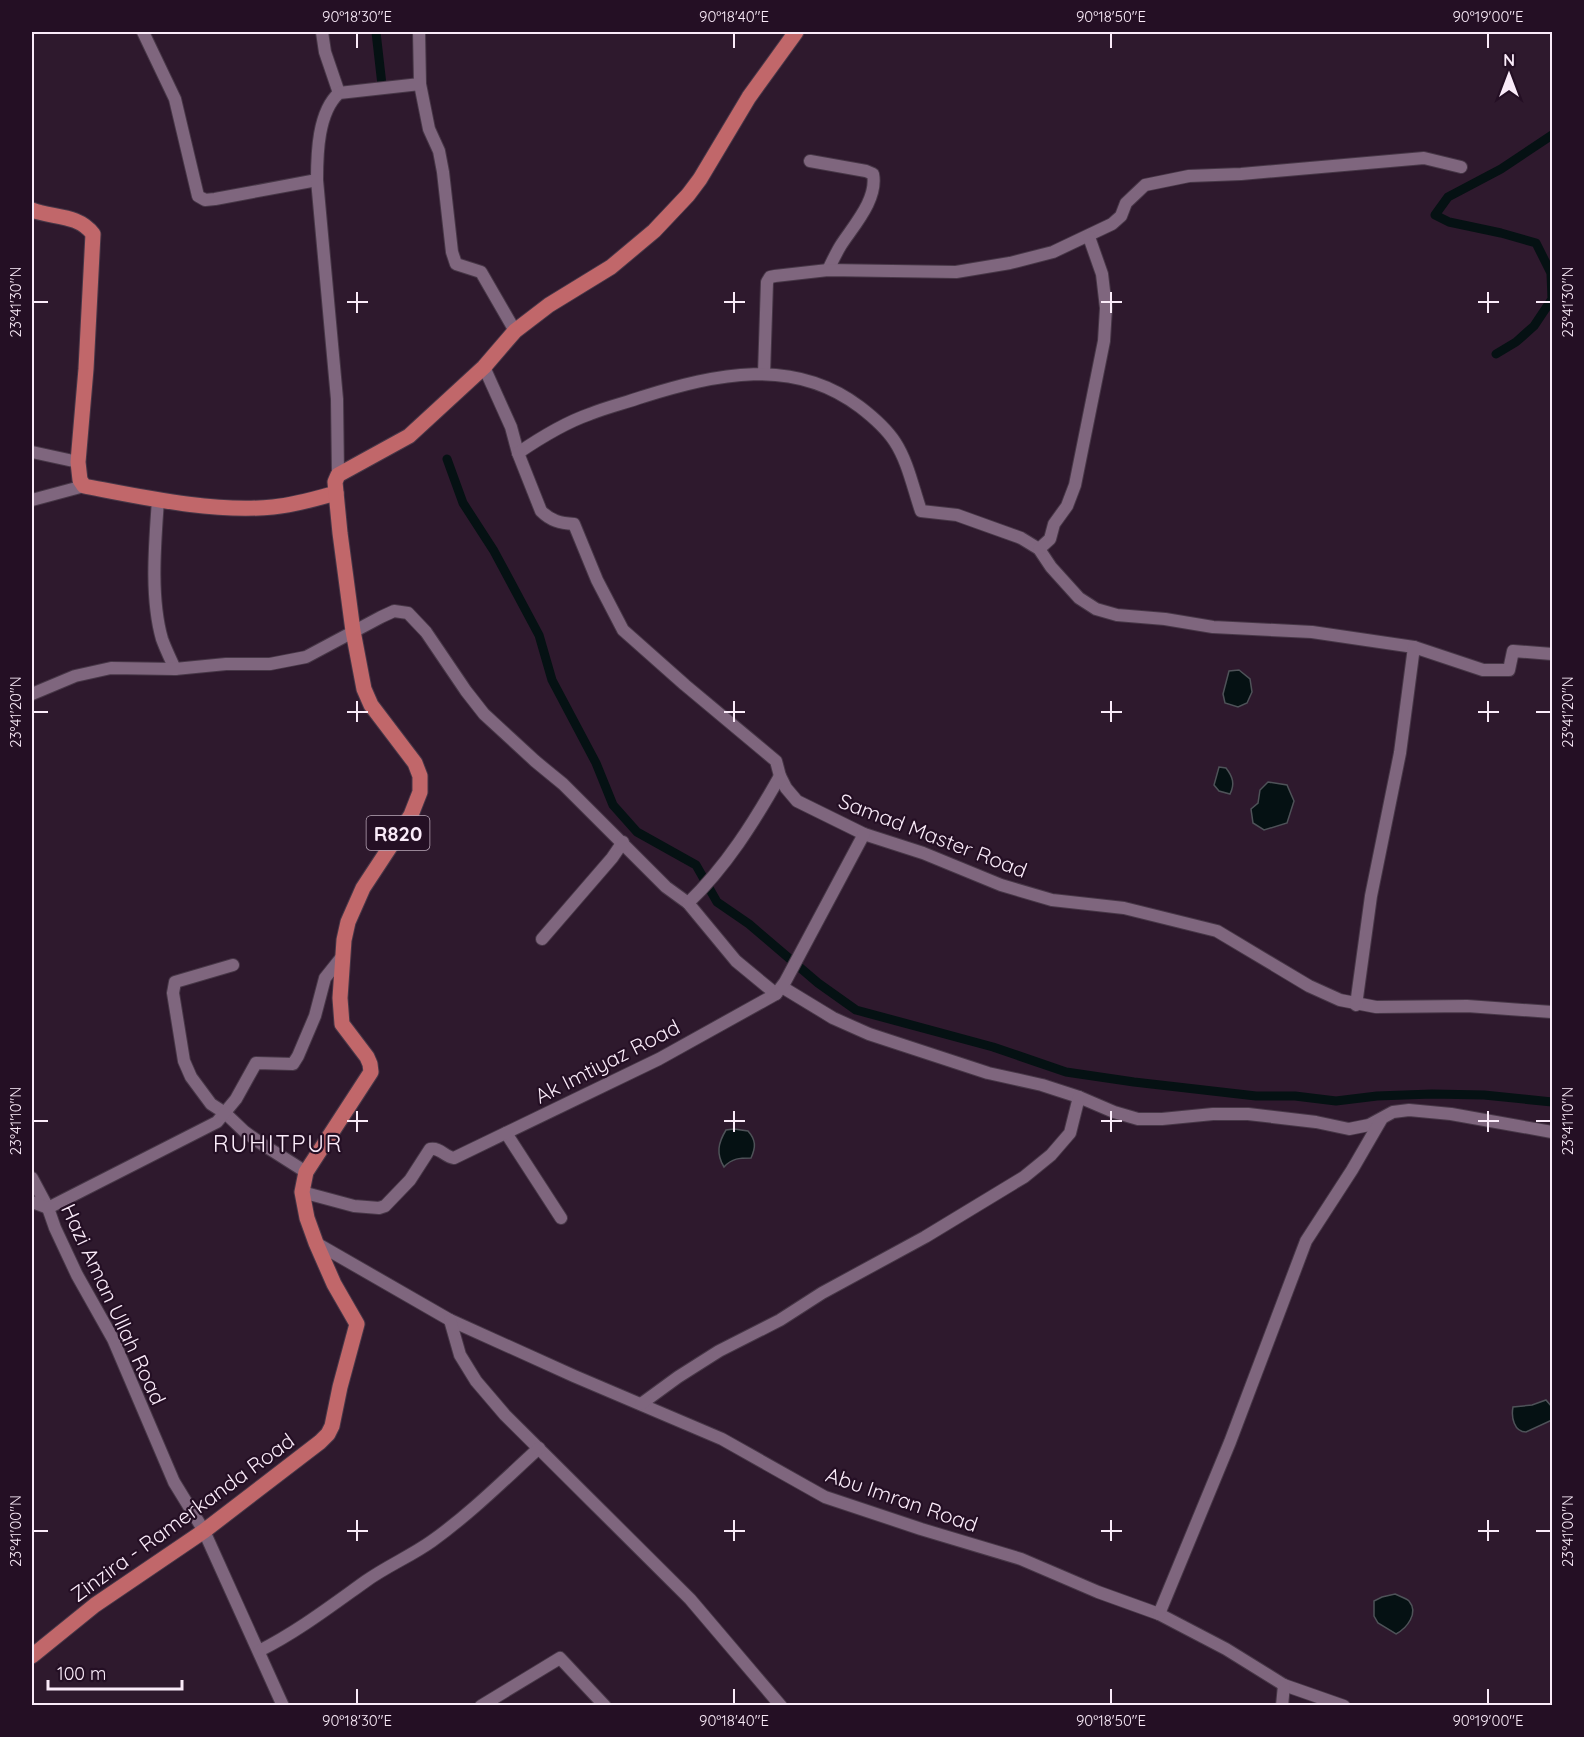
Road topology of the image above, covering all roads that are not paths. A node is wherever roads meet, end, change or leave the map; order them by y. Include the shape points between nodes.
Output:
1 (143, 32) edge
2 (322, 32) edge
3 (419, 32) edge
4 (796, 32) edge
5 (420, 84) junction
6 (339, 93) junction
7 (810, 161) dead end
8 (1461, 167) dead end
9 (317, 180) junction
10 (32, 210) edge
11 (1089, 237) junction
12 (828, 270) junction
13 (515, 331) junction
14 (484, 367) junction
15 (764, 374) junction
16 (32, 452) edge
17 (518, 453) junction
18 (78, 462) junction
19 (338, 475) junction
20 (84, 486) junction
21 (336, 493) junction
22 (32, 500) edge
23 (158, 500) junction
24 (1039, 549) junction
25 (353, 631) junction
26 (1414, 648) junction
27 (1552, 654) edge
28 (175, 669) junction
29 (32, 694) edge
30 (780, 776) junction
31 (864, 834) junction
32 (623, 842) junction
33 (688, 903) junction
34 (543, 939) dead end
35 (341, 958) junction
36 (233, 965) dead end
37 (781, 987) junction
38 (1356, 1005) junction
39 (1552, 1012) edge
40 (1079, 1097) junction
41 (225, 1113) junction
42 (1381, 1118) junction
43 (1552, 1132) edge
44 (506, 1133) junction
45 (306, 1172) junction
46 (32, 1178) edge
47 (302, 1192) junction
48 (32, 1202) edge
49 (48, 1208) junction
50 (561, 1218) dead end
51 (316, 1243) junction
52 (450, 1320) junction
53 (641, 1404) junction
54 (539, 1448) junction
55 (204, 1531) junction
56 (1159, 1614) junction
57 (259, 1651) junction
58 (32, 1656) edge
59 (1284, 1685) junction
60 (283, 1706) edge
61 (481, 1706) edge
62 (605, 1706) edge
63 (781, 1706) edge
64 (1282, 1706) edge
65 (1344, 1706) edge

1 - 9 street via 175,99 198,196 215,199
2 - 6 street
3 - 5 street
4 - 13 main road via 749,97 688,195 654,231 611,267
5 - 6 street
5 - 13 street via 429,129 439,151 456,264 481,272
6 - 9 street via 330,101 317,148
7 - 12 street via 873,174 874,182 857,224
8 - 11 street via 1424,158 1170,179 1144,185 1112,224
9 - 19 street via 337,399
10 - 18 main road via 79,220 93,234
11 - 12 street via 1042,255 956,272
11 - 24 street via 1102,274 1104,341 1076,485 1050,539
12 - 15 street via 770,277
13 - 14 main road
14 - 17 street, Samad Master Road via 511,427
14 - 19 main road via 409,436
15 - 17 street via 689,382 588,414 544,435
15 - 24 street via 815,381 845,396 877,420 895,443 921,511 978,521 1021,537
16 - 18 street
17 - 30 street, Samad Master Road via 541,511 558,522 574,524 623,630 776,761
18 - 20 main road
19 - 21 main road, Zinzira - Ramerkanda Road / R820
20 - 22 street
20 - 23 main road
21 - 23 main road via 271,507
21 - 25 main road, Zinzira - Ramerkanda Road / R820
23 - 28 street via 158,617
24 - 26 street via 1079,598 1096,609 1117,615 1213,627 1312,632
25 - 28 street via 306,657 270,664
25 - 32 street via 394,611 408,613 484,714
25 - 35 main road, Zinzira - Ramerkanda Road / R820 via 364,689 371,705 415,763 420,792 411,815 363,888 348,922
26 - 27 street via 1483,670 1509,670 1513,651
26 - 38 street via 1400,753 1371,896
28 - 29 street via 111,668 75,676
30 - 31 street, Samad Master Road via 797,801
30 - 33 street via 758,815
31 - 37 street
31 - 38 street, Samad Master Road via 1052,900 1124,908 1217,931 1310,986
32 - 33 street via 666,887
32 - 34 street
33 - 37 street via 736,961
35 - 41 street via 325,978 315,1016 293,1064 256,1063
35 - 45 main road, Zinzira - Ramerkanda Road / R820 via 342,1024 367,1057 371,1072
36 - 41 street via 175,982 173,993 184,1061 211,1104
37 - 40 street via 869,1034 988,1073
37 - 44 street, Ak Imtiyaz Road via 659,1059
38 - 39 street, Samad Master Road
40 - 42 street via 1138,1119 1248,1114 1349,1129
40 - 53 street via 1070,1133 1024,1177 780,1320 719,1351
41 - 45 street via 244,1132
41 - 49 street via 217,1122
42 - 43 street via 1393,1112 1426,1111
42 - 56 street via 1306,1241
44 - 47 street, Ak Imtiyaz Road via 454,1158 430,1149 410,1180 379,1208 354,1206
44 - 50 street
45 - 47 main road, Zinzira - Ramerkanda Road / R820
46 - 49 street, Hazi Aman Ullah Road
47 - 51 main road, Zinzira - Ramerkanda Road / R820
48 - 49 street
49 - 55 street, Hazi Aman Ullah Road via 77,1275 113,1339 174,1482
51 - 52 street, Abu Imran Road
51 - 55 main road, Zinzira - Ramerkanda Road / R820 via 357,1324 332,1426 320,1442
52 - 53 street, Abu Imran Road
52 - 54 street via 460,1355 476,1381
53 - 56 street, Abu Imran Road via 722,1439 825,1497 1021,1559
54 - 57 street via 433,1541 378,1573 286,1638
54 - 63 street via 690,1599
55 - 57 street, Hazi Aman Ullah Road
55 - 58 main road, Zinzira - Ramerkanda Road / R820 via 95,1605
56 - 59 street, Abu Imran Road
57 - 60 street, Hazi Aman Ullah Road
59 - 64 street
59 - 65 street, Abu Imran Road
61 - 62 street via 560,1658

